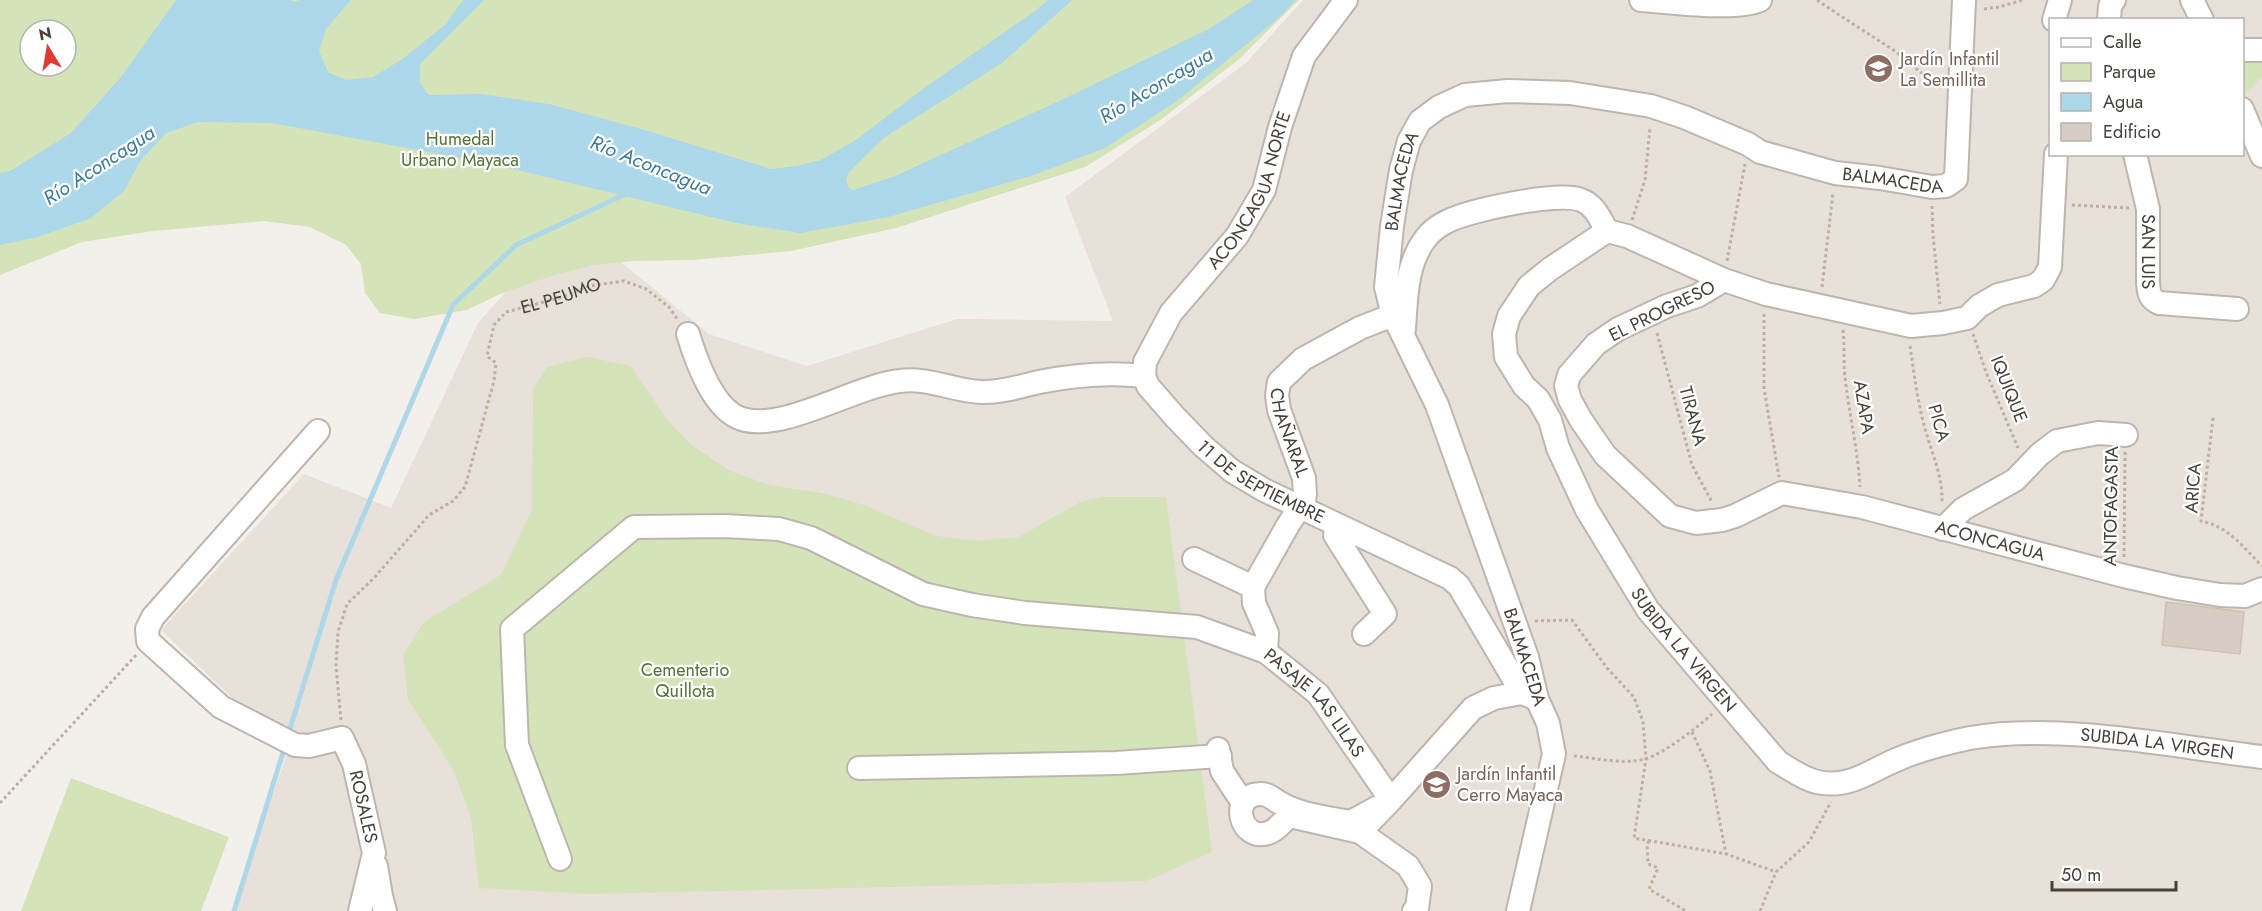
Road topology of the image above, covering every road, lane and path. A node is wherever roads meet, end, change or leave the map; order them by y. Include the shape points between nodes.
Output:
1 (1346, 0) edge
2 (1641, 0) edge
3 (1760, 0) edge
4 (1817, 0) edge
5 (2023, 0) edge
6 (2114, 0) edge
7 (2192, 0) edge
8 (1963, 6) edge
9 (2109, 18) edge
10 (2201, 18) edge
11 (2244, 50) edge
12 (2262, 50) edge
13 (1959, 90) junction
14 (1652, 106) junction
15 (2244, 114) edge
16 (1748, 144) junction
17 (2056, 156) edge
18 (2135, 156) edge
19 (2262, 156) edge
20 (1835, 173) junction
21 (1932, 187) junction
22 (2053, 204) junction
23 (2148, 209) junction
24 (1617, 233) junction
25 (1724, 280) junction
26 (1767, 294) junction
27 (1820, 307) junction
28 (2238, 309) dead end
29 (1842, 312) junction
30 (1651, 313) junction
31 (1393, 315) junction
32 (1967, 318) junction
33 (1943, 323) junction
34 (1907, 324) junction
35 (687, 334) joint
36 (1404, 336) junction
37 (1144, 376) junction
38 (2213, 418) dead end
39 (318, 431) dead end
40 (2126, 435) joint
41 (2027, 469) junction
42 (1782, 493) junction
43 (1301, 506) junction
44 (1862, 507) junction
45 (1722, 520) junction
46 (1338, 526) junction
47 (1941, 529) junction
48 (1194, 559) dead end
49 (2262, 566) edge
50 (2124, 576) junction
51 (1253, 587) junction
52 (2262, 589) edge
53 (1515, 624) junction
54 (1364, 634) dead end
55 (148, 641) junction
56 (1266, 652) junction
57 (1530, 696) junction
58 (1726, 701) junction
59 (1692, 732) junction
60 (342, 738) junction
61 (1554, 754) junction
62 (2262, 757) edge
63 (1646, 759) junction
64 (859, 768) dead end
65 (1838, 784) junction
66 (1391, 800) junction
67 (0, 803) edge
68 (1243, 803) junction
69 (1360, 832) junction
70 (1649, 841) junction
71 (374, 853) junction
72 (1726, 854) junction
73 (560, 859) dead end
74 (1776, 872) junction
75 (360, 911) edge
76 (385, 911) edge
77 (1414, 911) edge
78 (1518, 911) edge
79 (1686, 911) edge
80 (1760, 911) edge

1 - 37 street, ACONCAGUA NORTE via 1304,56 1264,190 1237,236 1171,313 1145,362
2 - 3 street via 1716,4
4 - 13 path via 1892,49 1926,77
5 - 8 path via 1999,7
6 - 9 street
7 - 10 street
8 - 13 street, BALMACEDA
11 - 12 street
13 - 21 street, BALMACEDA via 1956,179 1946,186
14 - 16 street, BALMACEDA
14 - 24 path via 1646,180
14 - 31 street, BALMACEDA via 1570,93 1509,91 1465,95 1428,114 1409,141 1399,181 1386,287
15 - 19 street
16 - 20 street, BALMACEDA via 1781,159
16 - 25 path
17 - 22 street
18 - 23 street, SAN LUIS
20 - 21 street, BALMACEDA
20 - 27 path
21 - 33 path
22 - 23 path
22 - 32 street, EL PROGRESO via 2050,267 2043,280 1998,295
23 - 28 street, SAN LUIS via 2148,283 2152,300
24 - 25 street
24 - 36 street via 1582,200 1567,197 1550,197 1449,220 1427,236 1416,252 1406,298
24 - 58 street, SUBIDA LA VIRGEN via 1550,269 1529,286 1509,316 1503,334 1506,357 1550,420 1558,448 1587,510 1648,610
25 - 26 street, EL PROGRESO
25 - 30 street, EL PROGRESO via 1697,296
26 - 27 street, EL PROGRESO
26 - 42 path via 1763,321 1764,388
27 - 29 street, EL PROGRESO
29 - 34 street, EL PROGRESO
29 - 44 path, AZAPA via 1845,374
30 - 45 path, TIRANA via 1692,465
30 - 45 street, EL PROGRESO via 1618,329 1579,362 1566,386 1570,400 1605,455 1670,516 1696,522
31 - 36 street, BALMACEDA
31 - 43 street, CHAÑARAL via 1303,359 1279,382 1279,410 1305,485
32 - 33 street, EL PROGRESO
32 - 41 path, IQUIQUE
33 - 34 street, EL PROGRESO
34 - 47 path, PICA via 1923,423 1942,487
35 - 37 street via 696,361 717,398 740,419 756,422 886,383 921,380 982,393 1089,375
35 - 60 path, EL PEUMO via 669,307 646,289 624,281 589,286 506,312 494,325 487,356 496,363 494,381 465,487 453,501 429,515 347,604 338,632 336,666
36 - 53 street, BALMACEDA via 1437,405
37 - 43 street, 11 DE SEPTIEMBRE via 1148,387 1203,447 1232,471
38 - 49 path, ARICA via 2201,521 2229,532
39 - 55 street via 153,617 147,629
40 - 41 street via 2098,433 2057,441
40 - 50 path, ANTOFAGASTA
41 - 47 street via 1963,509
42 - 44 street, ACONCAGUA
42 - 45 street
43 - 46 street, 11 DE SEPTIEMBRE
43 - 51 street
44 - 47 street, ACONCAGUA
46 - 54 street via 1335,535 1385,614
46 - 57 street, 11 DE SEPTIEMBRE via 1450,578
47 - 50 street, ACONCAGUA
48 - 51 street
50 - 52 street, ACONCAGUA via 2220,595 2245,596
51 - 56 street, PASAJE LAS LILAS via 1254,603 1267,633
53 - 57 street, BALMACEDA via 1527,657
53 - 63 path via 1572,620 1634,697 1643,722
55 - 60 street via 221,707 295,745 309,746
55 - 67 path
56 - 66 street, PASAJE LAS LILAS via 1318,694
56 - 73 street via 1197,627 1025,613 923,594 811,538 779,530 634,527 512,629 517,745
57 - 61 street, BALMACEDA via 1548,723
57 - 66 street via 1494,698 1473,708
58 - 59 path
58 - 65 street, SUBIDA LA VIRGEN via 1778,762 1821,783
59 - 63 path
59 - 72 path via 1710,771
60 - 71 street, ROSALES via 354,764
61 - 63 path
61 - 78 street, BALMACEDA
62 - 65 street, SUBIDA LA VIRGEN via 2076,734 2018,735 1947,744
63 - 70 path via 1634,838
64 - 68 street via 1116,764 1219,753 1222,771
65 - 74 path via 1830,807 1809,842
66 - 68 street via 1351,822 1298,811 1260,794
66 - 69 street
68 - 69 street via 1243,824 1257,834 1276,829 1290,816
69 - 77 street via 1408,866 1420,886
70 - 72 path
70 - 79 path via 1648,864 1658,868 1649,889
71 - 75 street, ROSALES
71 - 76 street
72 - 74 path
74 - 80 path

